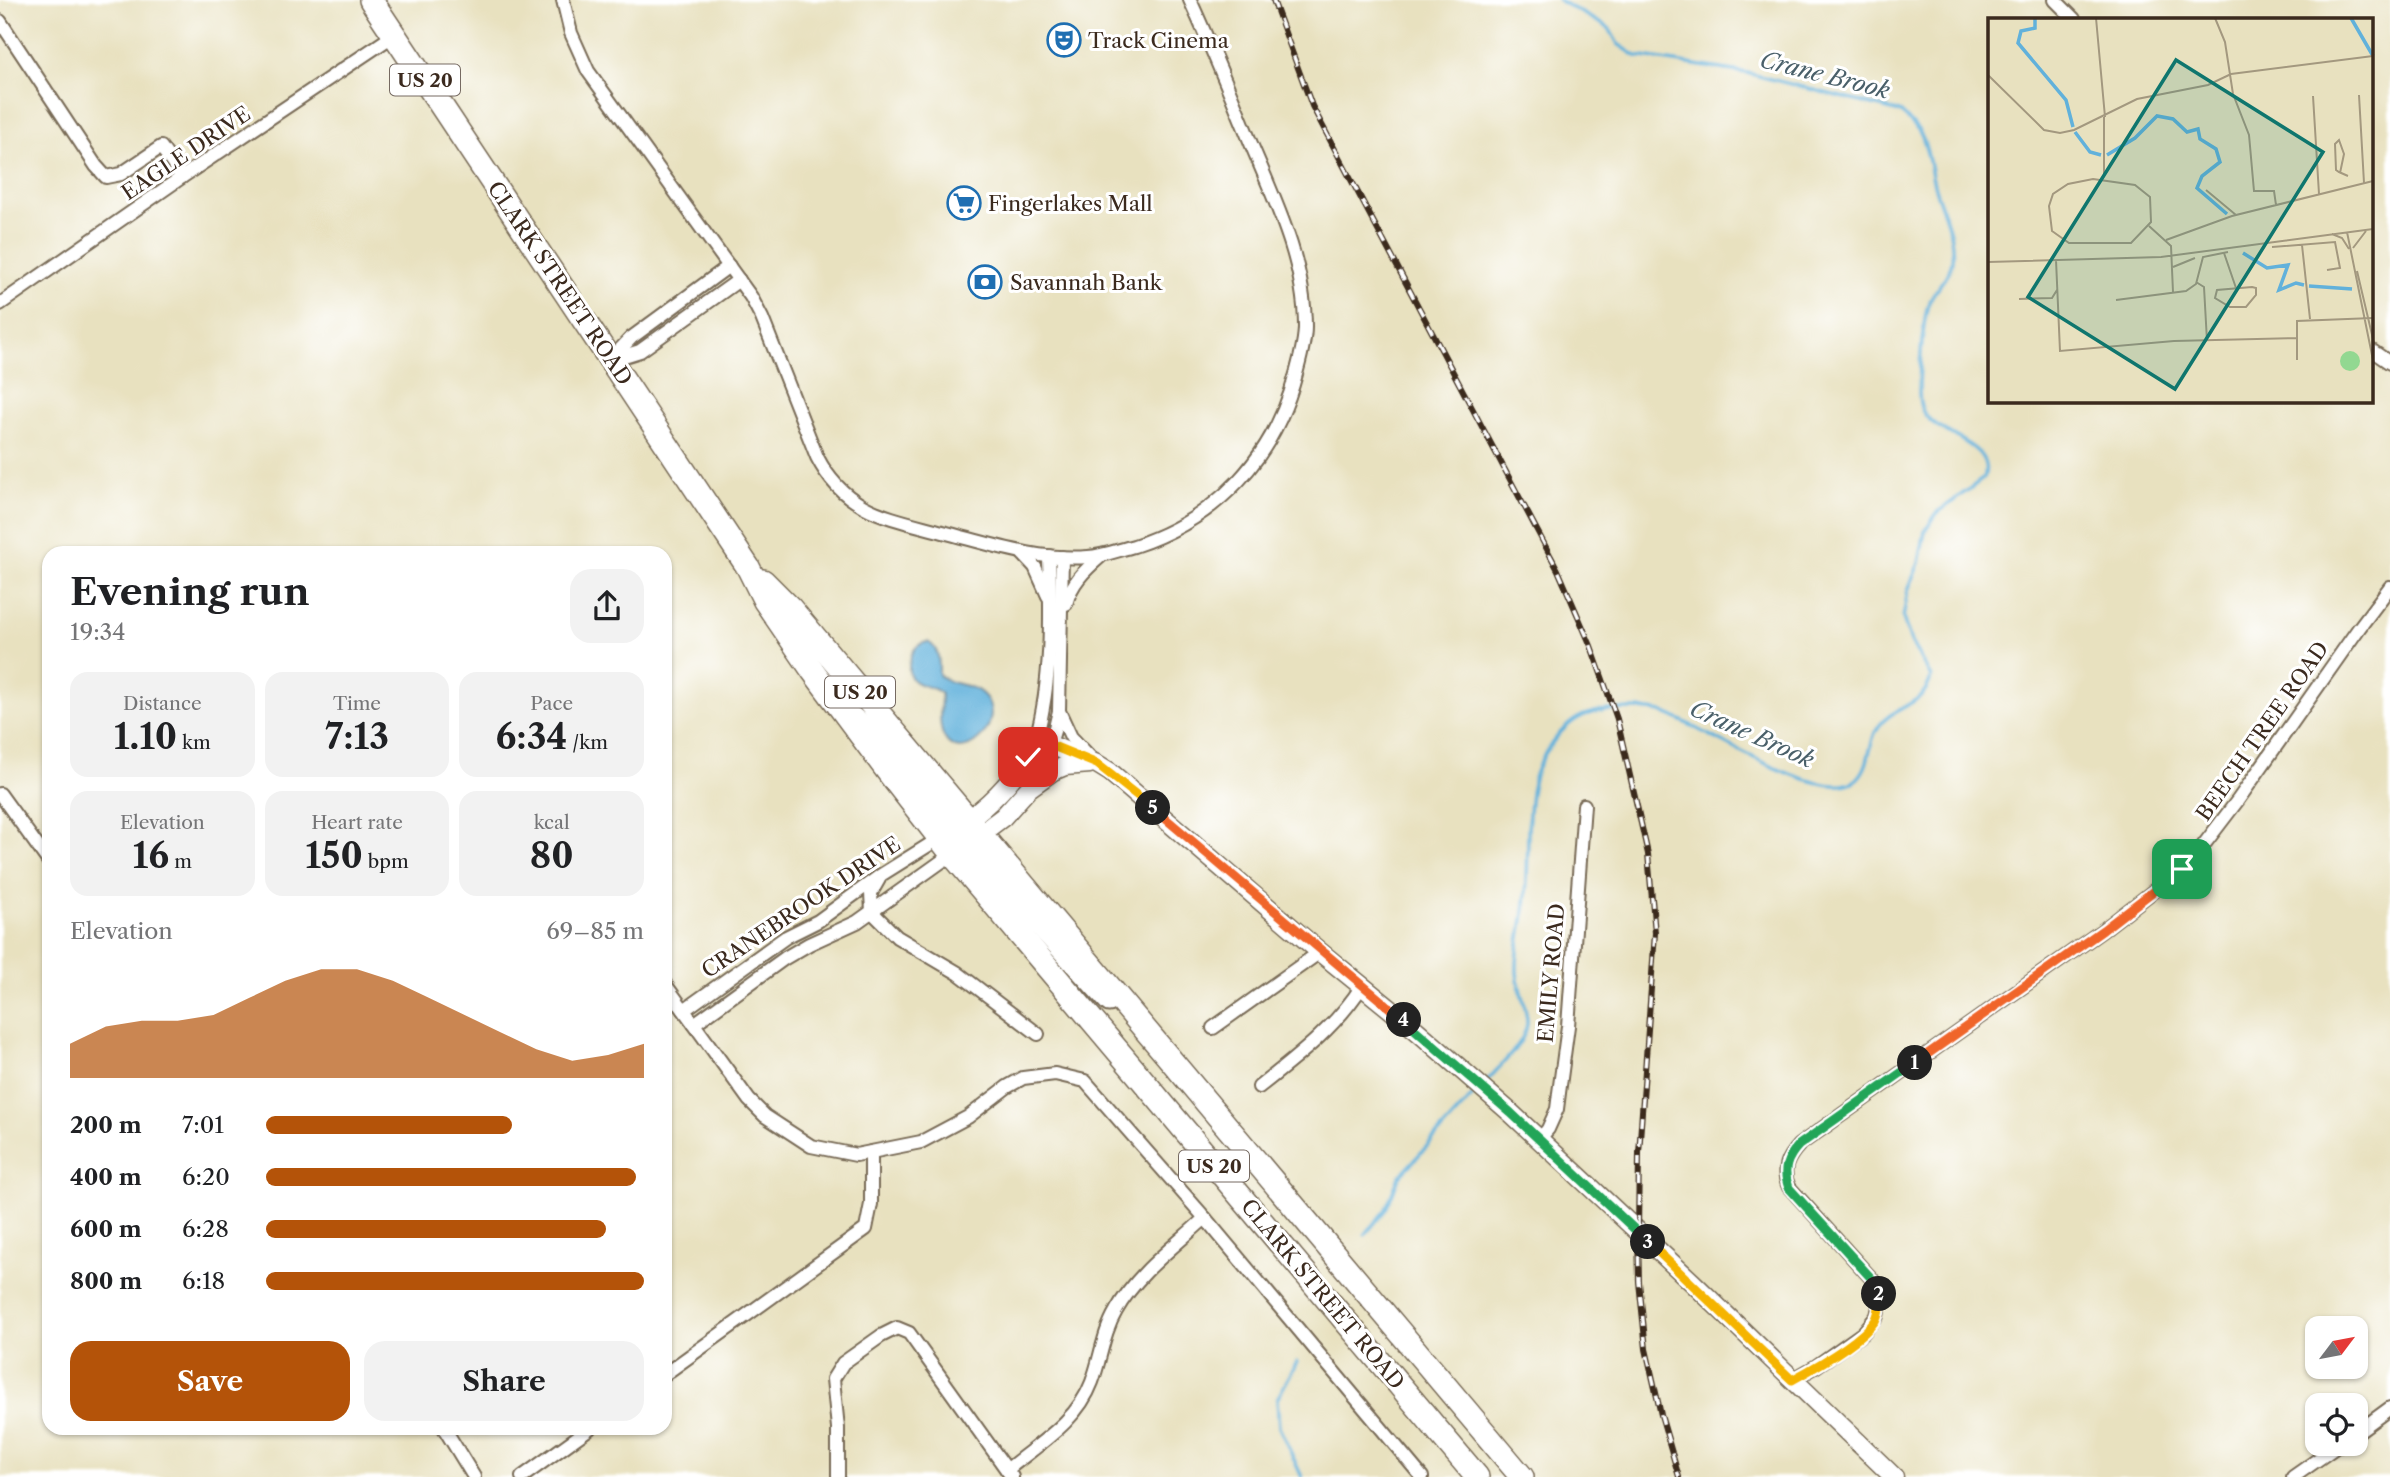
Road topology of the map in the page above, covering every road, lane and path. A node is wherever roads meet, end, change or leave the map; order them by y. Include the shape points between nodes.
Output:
1 (371, 0) edge
2 (562, 0) edge
3 (1190, 0) edge
4 (2055, 0) edge
5 (2073, 18) edge
6 (0, 21) edge
7 (394, 35) junction
8 (182, 177) junction
9 (729, 266) junction
10 (739, 280) junction
11 (0, 304) edge
12 (2372, 351) edge
13 (611, 360) junction
14 (2390, 363) edge
15 (1021, 552) junction
16 (1056, 556) junction
17 (1101, 556) junction
18 (748, 567) junction
19 (2390, 587) edge
20 (1050, 600) junction
21 (1062, 618) junction
22 (1059, 711) junction
23 (1043, 742) junction
24 (1097, 764) junction
25 (1028, 789) junction
26 (0, 794) edge
27 (1584, 805) dead end
28 (960, 836) junction
29 (42, 852) edge
30 (881, 875) junction
31 (872, 912) junction
32 (1320, 952) junction
33 (1362, 986) junction
34 (672, 994) edge
35 (684, 1010) junction
36 (694, 1024) junction
37 (1213, 1028) dead end
38 (1038, 1034) dead end
39 (1259, 1087) dead end
40 (1539, 1140) junction
41 (871, 1152) junction
42 (1205, 1218) junction
43 (672, 1369) edge
44 (1792, 1380) junction
45 (2390, 1408) edge
46 (2368, 1424) edge
47 (448, 1435) edge
48 (580, 1435) edge
49 (2323, 1456) edge
50 (1010, 1473) edge
51 (474, 1477) edge
52 (522, 1477) edge
53 (838, 1477) edge
54 (1422, 1477) edge
55 (1477, 1477) edge
56 (1522, 1477) edge
57 (1894, 1477) edge
58 (2293, 1477) edge

1 - 7 highway, CLARK STREET ROAD / US 20
2 - 9 street via 588,71
3 - 17 street via 1292,246 1305,328 1289,401 1258,459 1238,482 1174,531
4 - 5 street
6 - 8 street via 106,177 121,174 161,147
7 - 8 street, EAGLE DRIVE
7 - 13 highway, CLARK STREET ROAD / US 20
8 - 11 street, EAGLE DRIVE
9 - 10 street
9 - 13 street via 631,338
10 - 13 street via 640,351
10 - 15 street via 762,318 817,457 837,489 883,514
12 - 14 street
13 - 18 highway, CLARK STREET ROAD / US 20
15 - 16 street
15 - 20 street via 1035,567
16 - 17 street
16 - 20 street
16 - 21 street
17 - 21 street via 1073,584
18 - 28 highway, CLARK STREET ROAD / US 20 via 791,609
18 - 28 highway, CLARK STREET ROAD / US 20 via 765,601 838,705
19 - 44 street, BEECH TREE ROAD via 2238,800 2182,869 1790,1155 1785,1174 1789,1188 1872,1279 1880,1302 1877,1316 1863,1333
20 - 23 street
21 - 22 street
22 - 23 street
22 - 24 street via 1071,737
23 - 24 street
23 - 25 street via 1042,766
23 - 28 street
24 - 25 street via 1065,766
24 - 32 street
25 - 28 street via 1003,817
26 - 29 street
27 - 40 street, EMILY ROAD via 1568,1026 1557,1108
28 - 30 street, CRANEBROOK DRIVE
28 - 31 street, CRANEBROOK DRIVE
28 - 55 highway, CLARK STREET ROAD / US 20
28 - 56 highway, US 20 via 1174,1062
30 - 31 street via 871,893
30 - 35 street, CRANEBROOK DRIVE
31 - 36 street, CRANEBROOK DRIVE via 785,958
31 - 38 street, CRANEBROOK DRIVE via 897,937 958,973
32 - 33 street
32 - 37 street
33 - 39 street via 1325,1031
33 - 40 street
34 - 35 street
35 - 36 street
36 - 41 street via 765,1116 811,1146 856,1155
40 - 44 street
41 - 42 street via 921,1142 968,1117 1023,1078 1055,1074 1085,1081
41 - 43 street via 866,1229
42 - 50 street via 1143,1276 1117,1309 1093,1380 1077,1409
42 - 54 street
44 - 57 street
45 - 46 street
47 - 51 street
48 - 52 street
49 - 58 street
50 - 53 street via 909,1333 897,1328 843,1363 833,1379

